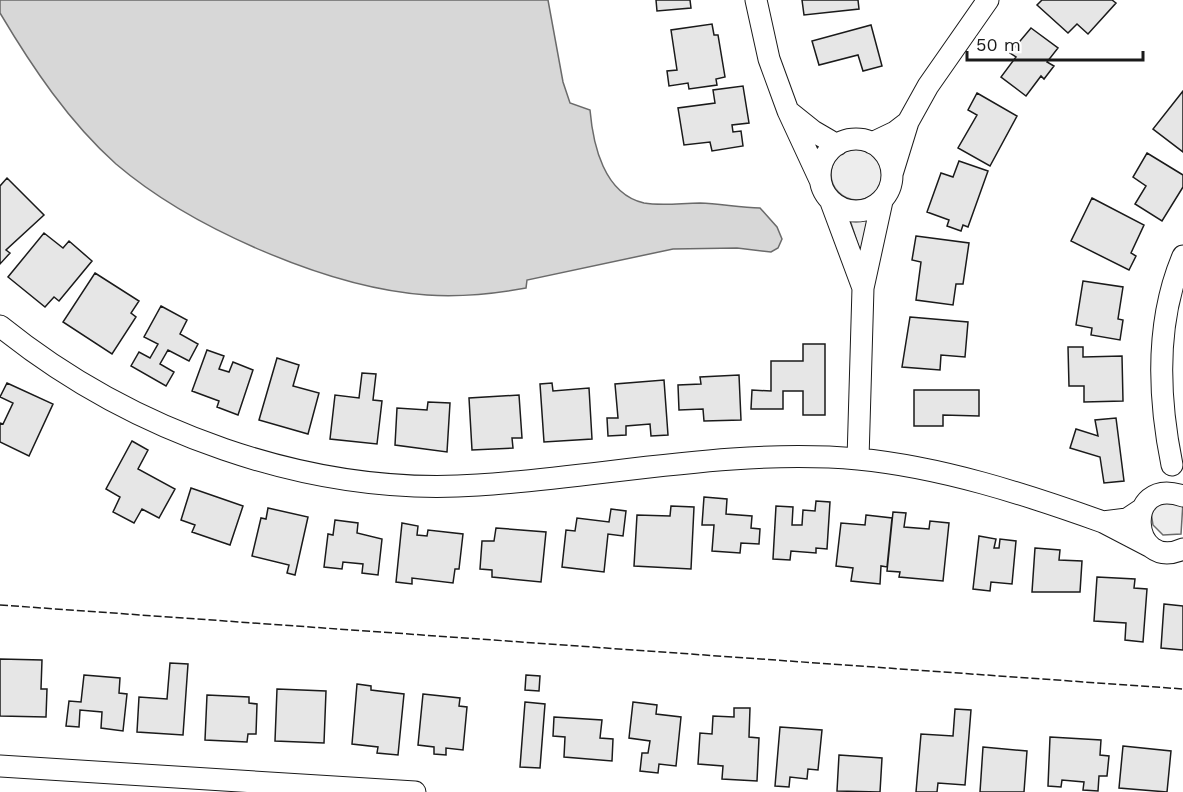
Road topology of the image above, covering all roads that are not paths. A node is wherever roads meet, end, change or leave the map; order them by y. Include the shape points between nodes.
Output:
1 (756, 0) edge
2 (988, 0) edge
3 (788, 111) junction
4 (908, 122) junction
5 (872, 143) junction
6 (837, 145) junction
7 (892, 174) junction
8 (820, 180) junction
9 (882, 201) junction
10 (831, 202) junction
11 (1183, 256) edge
12 (862, 288) junction
13 (1, 328) edge
14 (858, 459) junction
15 (1172, 465) junction
16 (1183, 488) edge
17 (1158, 494) junction
18 (1183, 496) edge
19 (1142, 509) junction
20 (1103, 522) junction
21 (1171, 553) edge
22 (0, 766) edge
23 (175, 784) edge
24 (415, 792) edge

1 - 3 street via 769,59
2 - 4 street
3 - 6 street
3 - 8 street
4 - 5 street
4 - 7 street
5 - 6 street via 849,140
5 - 7 street via 886,156
6 - 8 street via 824,160
7 - 9 street
8 - 10 street
9 - 10 street via 852,211
9 - 12 street
10 - 12 street
11 - 15 street via 1164,320 1162,356 1165,429
12 - 14 street
13 - 14 street via 74,377 190,436 260,460 375,483 477,486 684,463
14 - 20 street via 935,472
15 - 16 street
15 - 17 street
17 - 18 street
17 - 19 street
19 - 20 street via 1127,519
19 - 21 street via 1142,535
20 - 21 street
22 - 23 street
23 - 24 street

